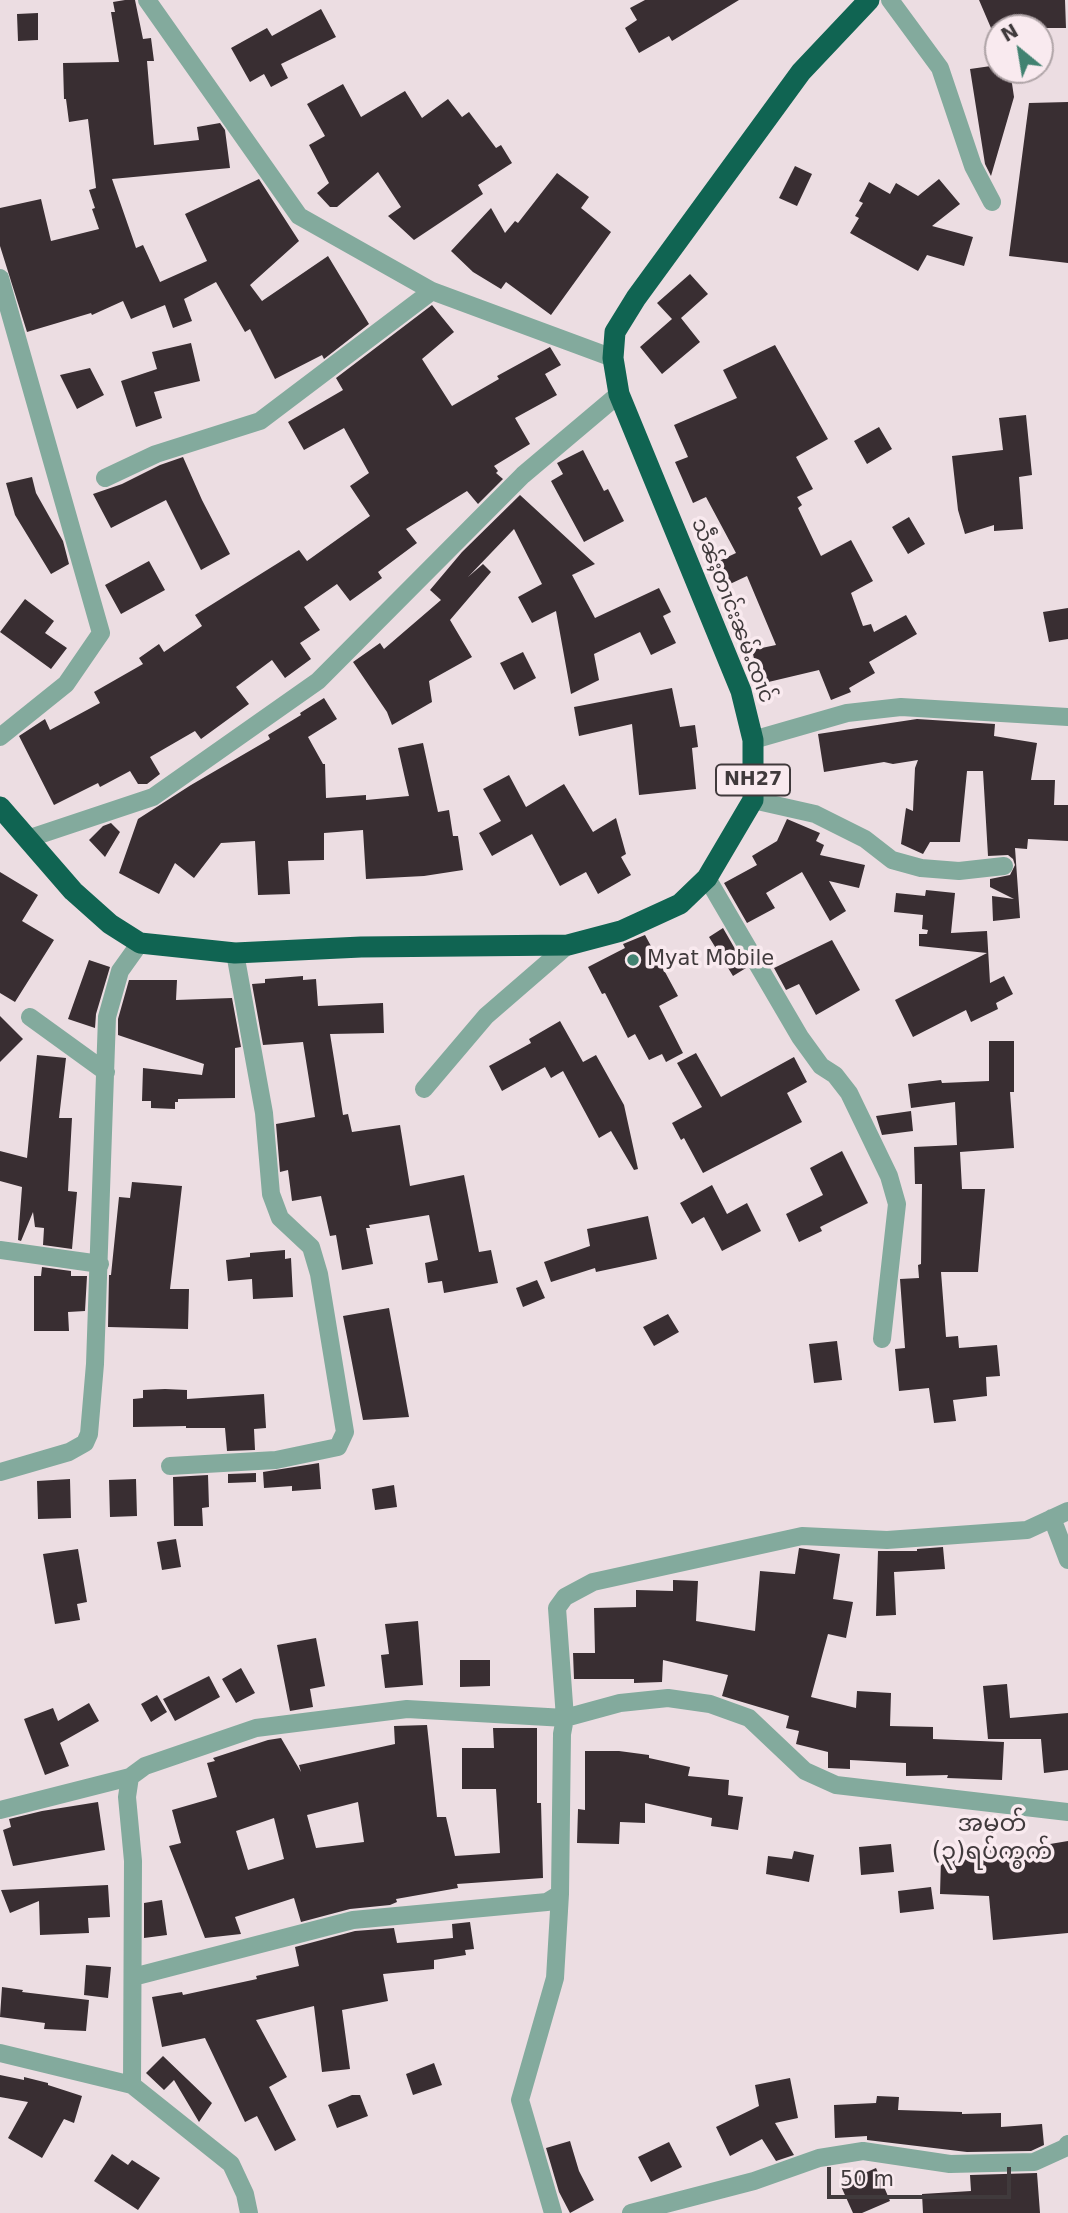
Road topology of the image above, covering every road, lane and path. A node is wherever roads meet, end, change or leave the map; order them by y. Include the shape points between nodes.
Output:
1 (147, 0) edge
2 (869, 0) edge
3 (890, 0) edge
4 (992, 202) dead end
5 (0, 278) edge
6 (432, 292) junction
7 (613, 358) junction
8 (619, 394) junction
9 (105, 478) dead end
10 (1068, 717) edge
11 (0, 737) edge
12 (752, 740) junction
13 (752, 800) junction
14 (0, 807) edge
15 (27, 839) junction
16 (1004, 866) dead end
17 (707, 878) junction
18 (140, 943) junction
19 (568, 944) junction
20 (235, 953) junction
21 (30, 1017) dead end
22 (106, 1072) junction
23 (424, 1089) dead end
24 (0, 1250) edge
25 (100, 1264) junction
26 (882, 1339) dead end
27 (170, 1466) dead end
28 (0, 1472) edge
29 (1060, 1515) edge
30 (1068, 1560) edge
31 (565, 1718) junction
32 (130, 1777) junction
33 (0, 1810) edge
34 (1068, 1812) edge
35 (561, 1894) junction
36 (132, 1978) junction
37 (0, 2053) edge
38 (132, 2085) junction
39 (1068, 2144) edge
40 (249, 2213) edge
41 (553, 2213) edge
42 (631, 2213) edge

1 - 6 street via 299,216
2 - 7 highway, သဵၼ်ႈတၢင်းၼမ်ႉၸၢင် / NH27 via 801,72 636,298 615,332
3 - 4 street via 940,68 973,166
5 - 11 street via 101,633 66,684
6 - 7 street
6 - 9 street via 260,421 156,454
7 - 8 highway, သဵၼ်ႈတၢင်းၼမ်ႉၸၢင် / NH27
8 - 12 highway, သဵၼ်ႈတၢင်းၼမ်ႉၸၢင် / NH27 via 741,691
8 - 15 street via 523,475 318,681 153,797
10 - 12 street via 901,707 847,713
12 - 13 highway, သဵၼ်ႈတၢင်းၼမ်ႉၸၢင် / NH27
13 - 16 street via 815,814 864,839 892,860 921,869
13 - 17 highway, သဵၼ်ႈတၢင်းၼမ်ႉၸၢင် / NH27
14 - 15 highway, သဵၼ်ႈတၢင်းၼမ်ႉၸၢင် / NH27
15 - 18 highway, သဵၼ်ႈတၢင်းၼမ်ႉၸၢင် / NH27 via 73,891
17 - 19 highway, သဵၼ်ႈတၢင်းၼမ်ႉၸၢင် / NH27 via 680,904 621,931
17 - 26 street via 800,1037 849,1093 889,1176 897,1204
18 - 20 highway, သဵၼ်ႈတၢင်းၼမ်ႉၸၢင် / NH27
18 - 22 street via 120,971 107,1017
19 - 20 highway, သဵၼ်ႈတၢင်းၼမ်ႉၸၢင် / NH27
19 - 23 street via 486,1016
20 - 27 street via 264,1113 271,1194 280,1217 311,1247 345,1433 338,1447 276,1460
21 - 22 street
22 - 25 street
24 - 25 street
25 - 28 street via 85,1443
29 - 30 street
29 - 31 street via 1027,1530 887,1540 803,1536 593,1582 565,1597 557,1608
31 - 32 street via 407,1709 256,1728 145,1766
31 - 34 street via 620,1703 668,1698 710,1704 749,1717 805,1771 836,1785
31 - 35 street
32 - 33 street
32 - 36 street
35 - 36 street via 547,1902 353,1920
35 - 41 street via 555,1978 520,2100
36 - 38 street
37 - 38 street
38 - 40 street via 231,2164
39 - 42 street via 1034,2162 950,2164 863,2151 841,2154

